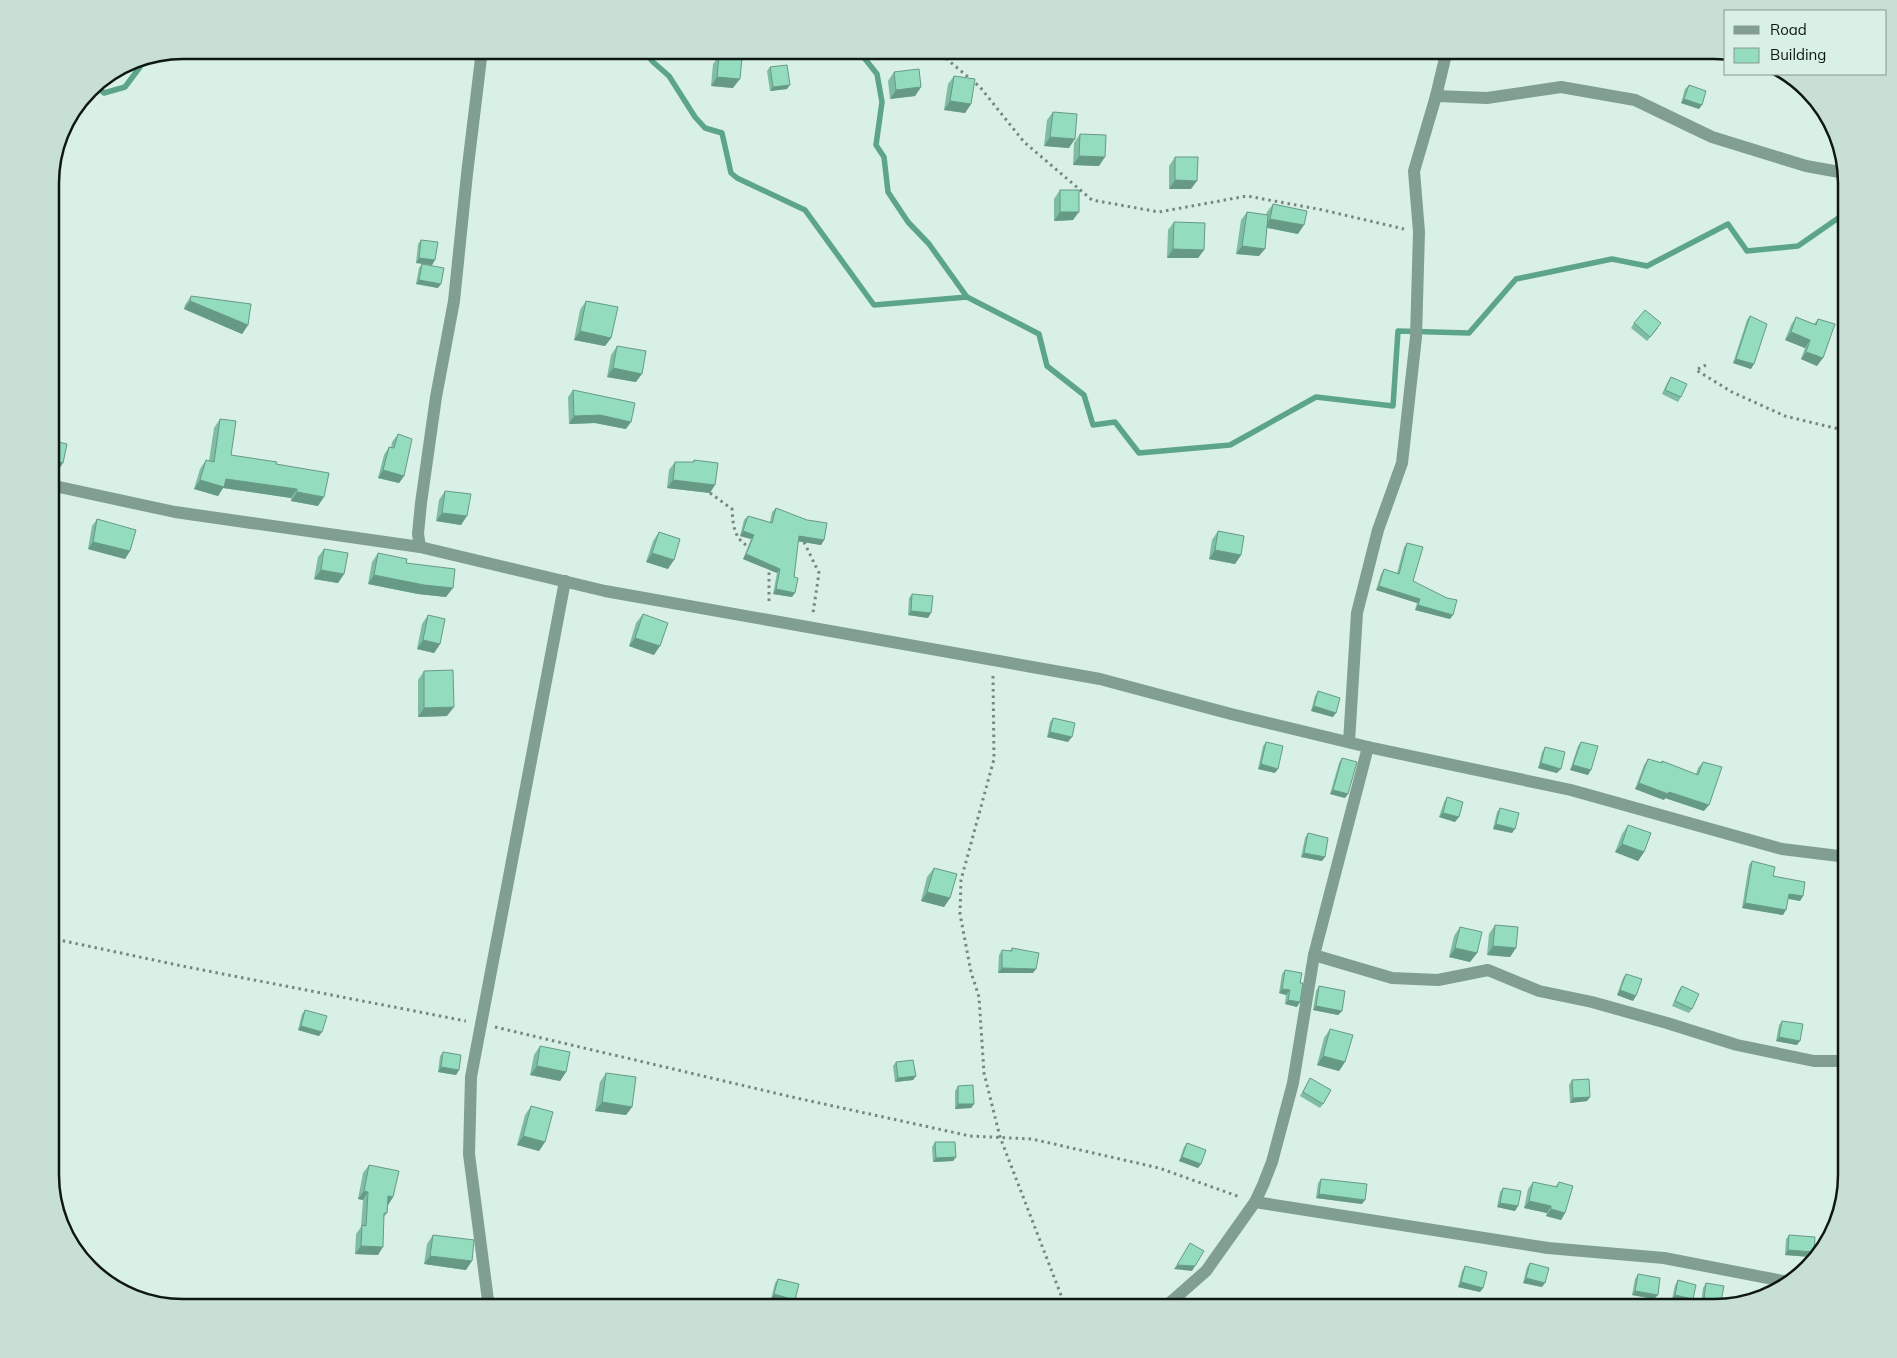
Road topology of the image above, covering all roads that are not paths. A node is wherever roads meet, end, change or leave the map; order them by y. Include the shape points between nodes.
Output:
1 (481, 59) edge
2 (1445, 59) edge
3 (1436, 96) junction
4 (1837, 172) edge
5 (59, 487) edge
6 (420, 547) junction
7 (565, 581) junction
8 (1349, 742) junction
9 (1368, 746) junction
10 (1838, 856) edge
11 (1314, 955) junction
12 (1838, 1061) edge
13 (1255, 1202) junction
14 (1780, 1280) edge
15 (489, 1299) edge
16 (1174, 1299) edge

1 - 6 street via 454,301 436,396 423,493 418,534
2 - 3 street
3 - 4 street via 1488,98 1561,87 1635,100 1712,137 1806,166
3 - 8 street via 1414,172 1419,232 1416,337 1402,463 1378,530 1357,613
5 - 6 street via 175,512
6 - 7 street
7 - 8 street via 605,591 1100,679
7 - 15 street via 471,1077 469,1154
8 - 9 street
9 - 10 street via 1571,790 1782,849
9 - 11 street
11 - 12 street via 1392,978 1438,980 1488,970 1540,991 1592,1002 1737,1046 1814,1061
11 - 13 street via 1293,1083 1272,1162
13 - 14 street via 1548,1248 1664,1258
13 - 16 street via 1206,1271

